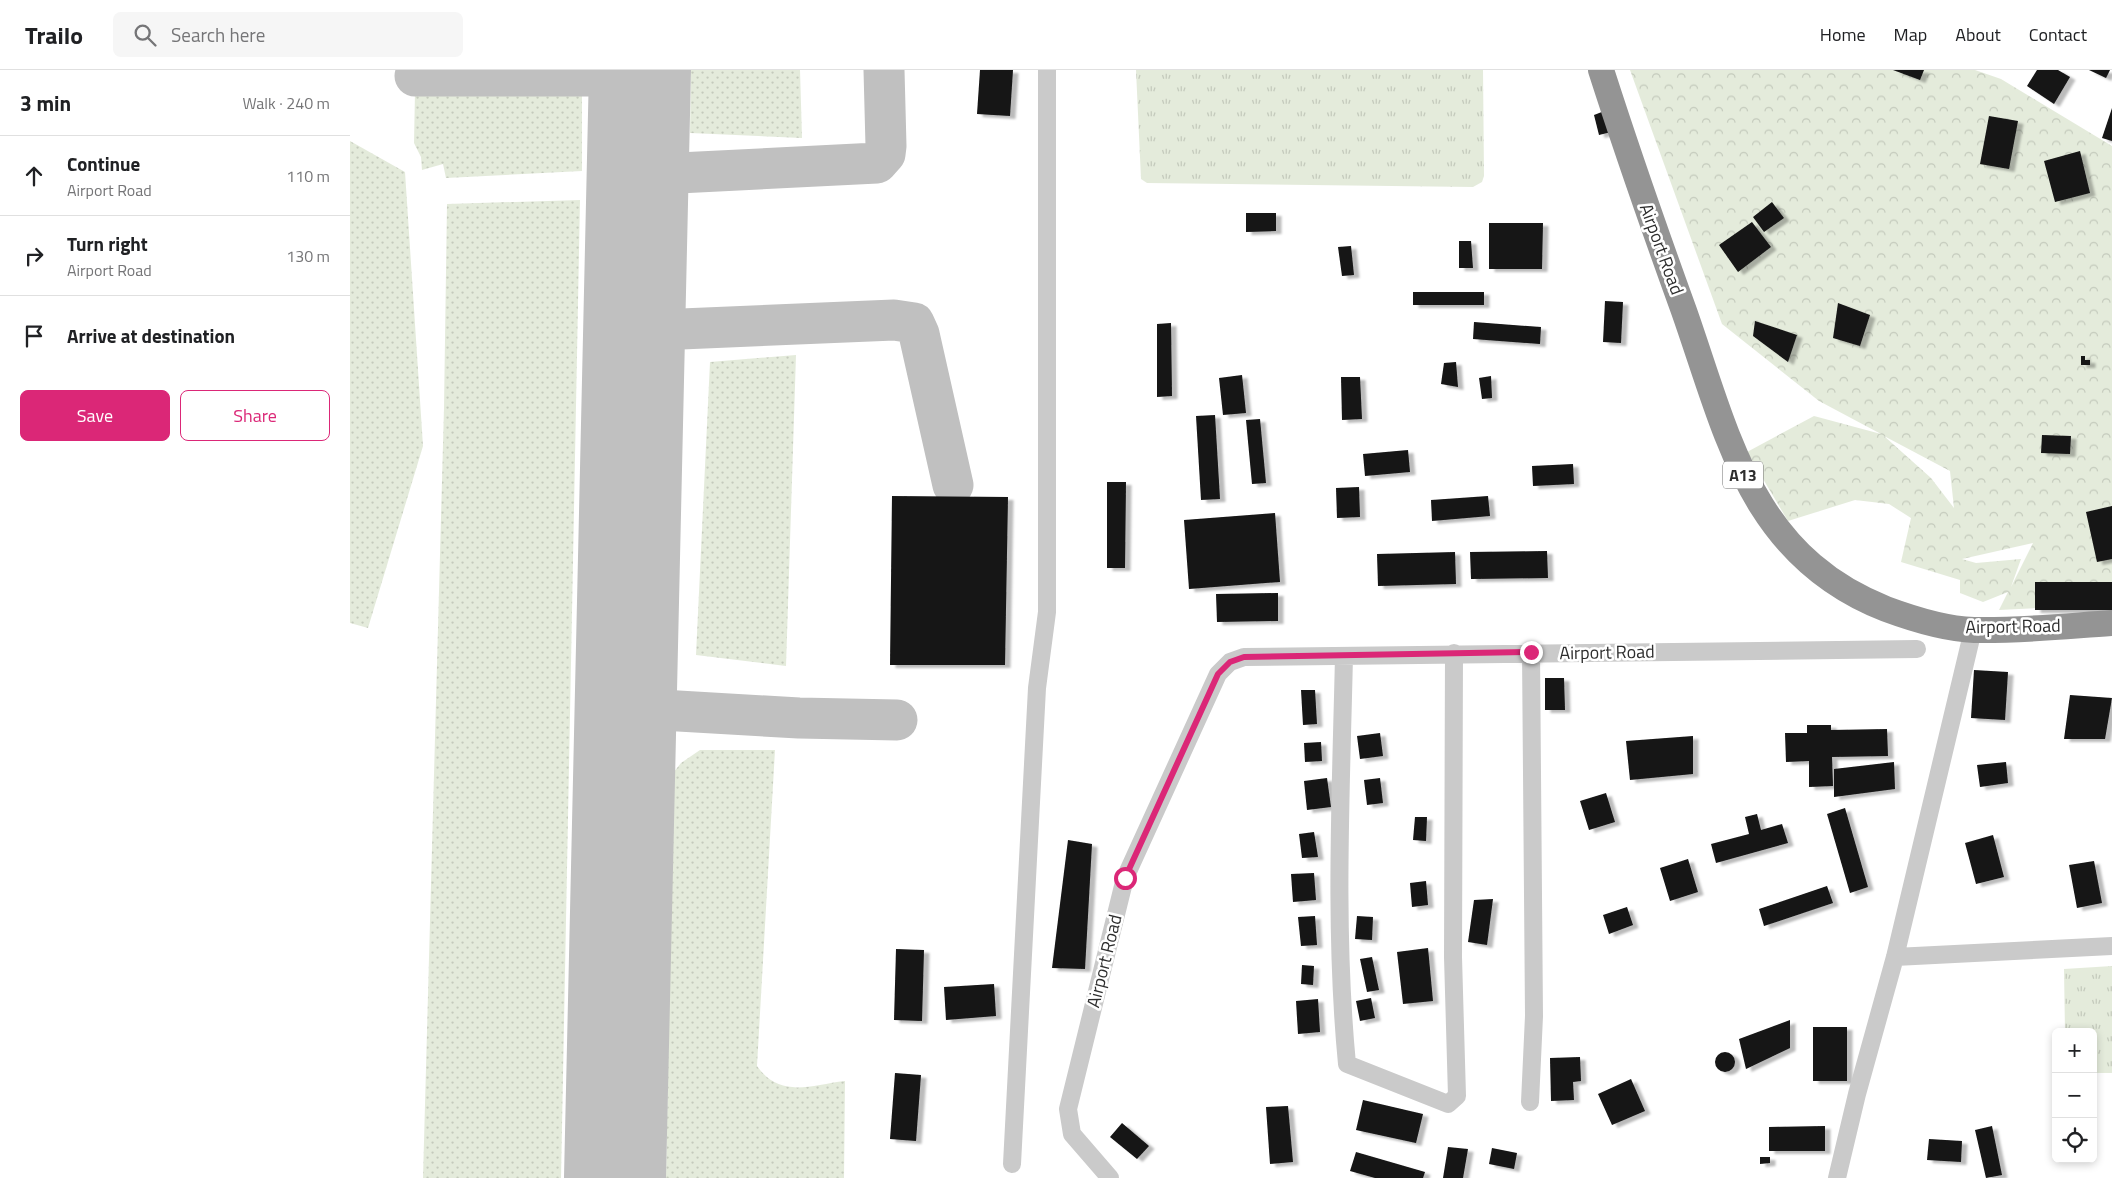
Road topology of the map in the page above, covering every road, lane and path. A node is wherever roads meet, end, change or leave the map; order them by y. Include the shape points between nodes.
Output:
1 (1047, 70) edge
2 (1600, 70) edge
3 (2112, 623) edge
4 (1973, 630) junction
5 (1917, 649) dead end
6 (1531, 652) junction
7 (1454, 653) junction
8 (1344, 656) junction
9 (2112, 946) edge
10 (1895, 957) junction
11 (1530, 1102) dead end
12 (1012, 1164) dead end
13 (1110, 1178) edge
14 (1837, 1178) edge

1 - 12 street via 1047,612 1037,698
2 - 4 highway, Airport Road / A13 via 1724,432 1753,493 1796,549 1835,583 1887,609
3 - 4 highway, Airport Road / A13
4 - 10 street
5 - 6 street, Airport Road
6 - 7 street, Airport Road
6 - 11 street via 1534,1016
7 - 8 street, Airport Road
7 - 8 street via 1452,957 1457,1096 1448,1104 1347,1064 1340,984
8 - 13 street, Airport Road via 1244,657 1230,662 1218,674 1140,843 1125,878 1068,1109 1072,1134
9 - 10 street
10 - 14 street

